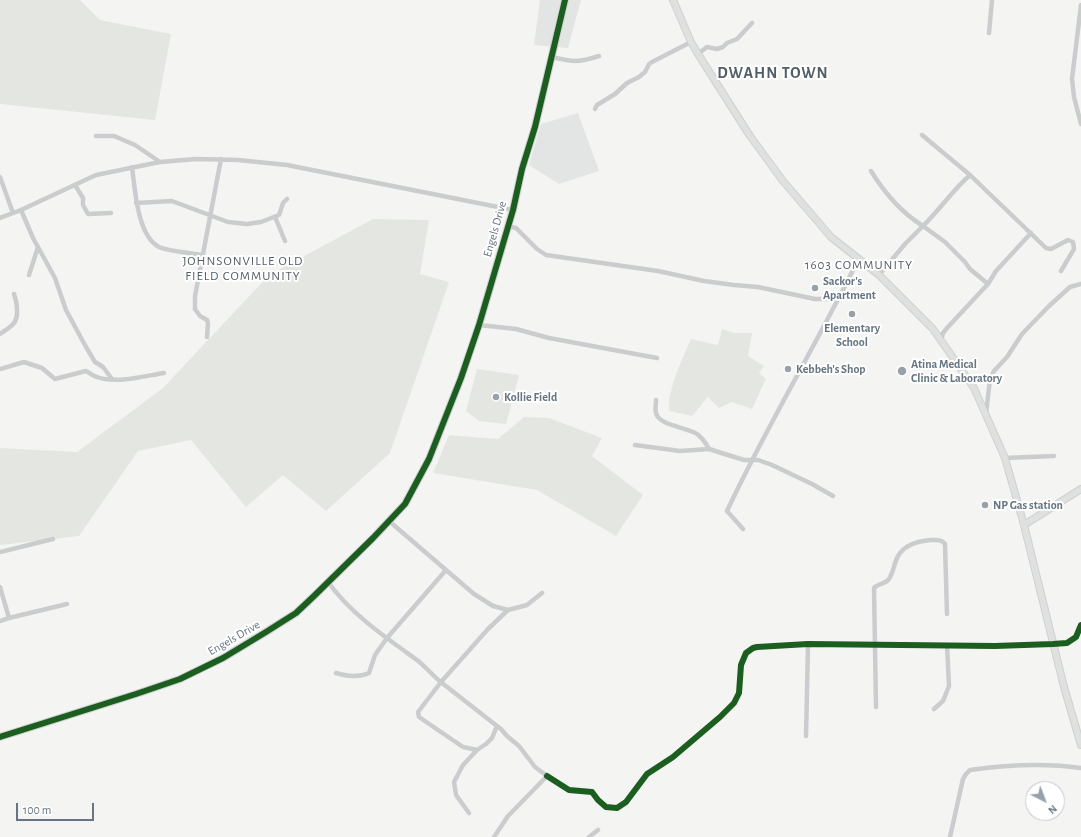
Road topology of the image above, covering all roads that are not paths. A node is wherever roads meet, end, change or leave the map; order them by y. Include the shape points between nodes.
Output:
1 (566, 0) edge
2 (673, 0) edge
3 (992, 0) edge
4 (1081, 4) edge
5 (752, 23) dead end
6 (989, 33) dead end
7 (691, 42) junction
8 (698, 54) junction
9 (599, 56) dead end
10 (552, 57) junction
11 (595, 109) dead end
12 (1081, 124) edge
13 (922, 134) dead end
14 (96, 136) dead end
15 (221, 159) junction
16 (160, 162) junction
17 (132, 167) junction
18 (871, 171) dead end
19 (970, 175) junction
20 (0, 177) edge
21 (75, 185) junction
22 (287, 198) dead end
23 (136, 202) junction
24 (21, 210) junction
25 (513, 210) junction
26 (13, 213) junction
27 (111, 213) dead end
28 (210, 215) junction
29 (275, 217) junction
30 (0, 218) edge
31 (508, 226) junction
32 (924, 226) junction
33 (1031, 233) junction
34 (285, 241) dead end
35 (38, 247) junction
36 (202, 255) junction
37 (859, 258) junction
38 (1061, 271) dead end
39 (879, 275) junction
40 (29, 276) dead end
41 (988, 284) junction
42 (1081, 284) edge
43 (14, 294) dead end
44 (840, 297) junction
45 (480, 325) junction
46 (0, 334) edge
47 (207, 337) dead end
48 (941, 341) junction
49 (657, 358) dead end
50 (0, 369) edge
51 (164, 373) dead end
52 (112, 379) junction
53 (656, 400) dead end
54 (986, 414) junction
55 (635, 445) dead end
56 (709, 449) junction
57 (1054, 456) dead end
58 (1005, 458) junction
59 (751, 460) junction
60 (1081, 489) edge
61 (833, 496) dead end
62 (1018, 503) junction
63 (1052, 507) junction
64 (389, 521) junction
65 (1024, 525) junction
66 (743, 529) dead end
67 (53, 539) dead end
68 (0, 552) edge
69 (446, 570) junction
70 (328, 582) junction
71 (0, 587) edge
72 (542, 593) dead end
73 (68, 604) dead end
74 (508, 610) junction
75 (947, 614) dead end
76 (9, 618) junction
77 (0, 621) edge
78 (1081, 626) edge
79 (387, 638) junction
80 (808, 644) junction
81 (1053, 644) junction
82 (874, 645) junction
83 (947, 645) junction
84 (336, 673) dead end
85 (441, 682) junction
86 (876, 707) dead end
87 (934, 710) dead end
88 (497, 726) junction
89 (806, 736) dead end
90 (0, 737) edge
91 (1081, 745) edge
92 (477, 750) junction
93 (1081, 768) edge
94 (547, 776) junction
95 (469, 813) dead end
96 (598, 830) dead end
97 (494, 837) edge
98 (589, 837) edge
99 (950, 837) edge

1 - 10 street, Engels Drive
2 - 7 street
3 - 6 street
4 - 12 street via 1072,79
5 - 8 street via 723,47 707,47
7 - 8 street
7 - 11 street via 652,62 642,75 627,83
8 - 37 street via 750,136 783,181 831,237
9 - 10 street via 572,62
10 - 25 street, Engels Drive
13 - 19 street
14 - 16 street via 114,136 135,145
15 - 16 street
15 - 25 street via 287,165
15 - 28 street
16 - 17 street
17 - 21 street via 96,175
17 - 23 street
18 - 32 street via 882,188 906,213
19 - 32 street
19 - 33 street
20 - 26 street
21 - 24 street
21 - 27 street via 88,214
22 - 29 street via 279,215
23 - 28 street via 172,201
23 - 36 street via 152,242 160,247
24 - 26 street
24 - 35 street
25 - 31 street, Engels Drive
26 - 30 street
28 - 29 street via 228,222 247,224
28 - 36 street
29 - 34 street
31 - 44 street via 516,228 546,255 658,271 704,281 758,287 815,299
31 - 45 street, Engels Drive
32 - 39 street
32 - 41 street via 945,242
33 - 38 street via 1050,249 1068,240 1074,242 1074,249
33 - 41 street via 996,271
35 - 40 street
35 - 52 street via 55,278 66,310 86,348 95,362
36 - 47 street via 195,309 207,320
37 - 39 street
37 - 44 street
39 - 48 street via 933,329
41 - 48 street via 947,328
42 - 54 street via 1070,287 1053,302 1022,334 1008,357 994,371 990,379
43 - 46 street via 18,318
44 - 59 street
45 - 49 street via 516,329 549,338
45 - 64 street, Engels Drive via 429,459 405,504
48 - 54 street via 974,388
50 - 52 street via 24,362 42,368 55,378 86,371 95,377
51 - 52 street
53 - 56 street via 658,417 669,424 697,433
54 - 58 street
55 - 56 street via 680,451
56 - 59 street
57 - 58 street
58 - 62 street
59 - 61 street via 772,465
59 - 66 street via 727,511
60 - 63 street
62 - 63 street via 1033,508
62 - 65 street
63 - 65 street
64 - 69 street
64 - 70 street, Engels Drive
65 - 81 street
67 - 68 street
69 - 74 street via 474,594 493,606
69 - 79 street
70 - 79 street via 344,602
70 - 90 street, Engels Drive via 296,613 223,658 195,672 136,694
71 - 76 street
72 - 74 street via 527,605
73 - 76 street
74 - 85 street
75 - 82 street via 945,544 940,540 911,544 898,556 887,582 874,588
76 - 77 street
78 - 81 street via 1076,637 1067,643
79 - 84 street via 375,655 370,673 351,677
79 - 85 street
80 - 82 street
80 - 89 street
80 - 94 street via 757,647 746,653 741,665 739,693 734,703 673,757 647,774 626,802 617,808 606,807 592,792 569,790
81 - 83 street
81 - 91 street
82 - 83 street
82 - 86 street
83 - 87 street via 949,686 943,701
85 - 88 street
85 - 92 street via 418,712 419,717 463,747
88 - 92 street via 492,738
88 - 94 street via 519,746 535,767
92 - 95 street via 463,764 454,782 456,795
93 - 99 street via 1035,766 970,770 963,779
94 - 97 street via 508,816
96 - 98 street

